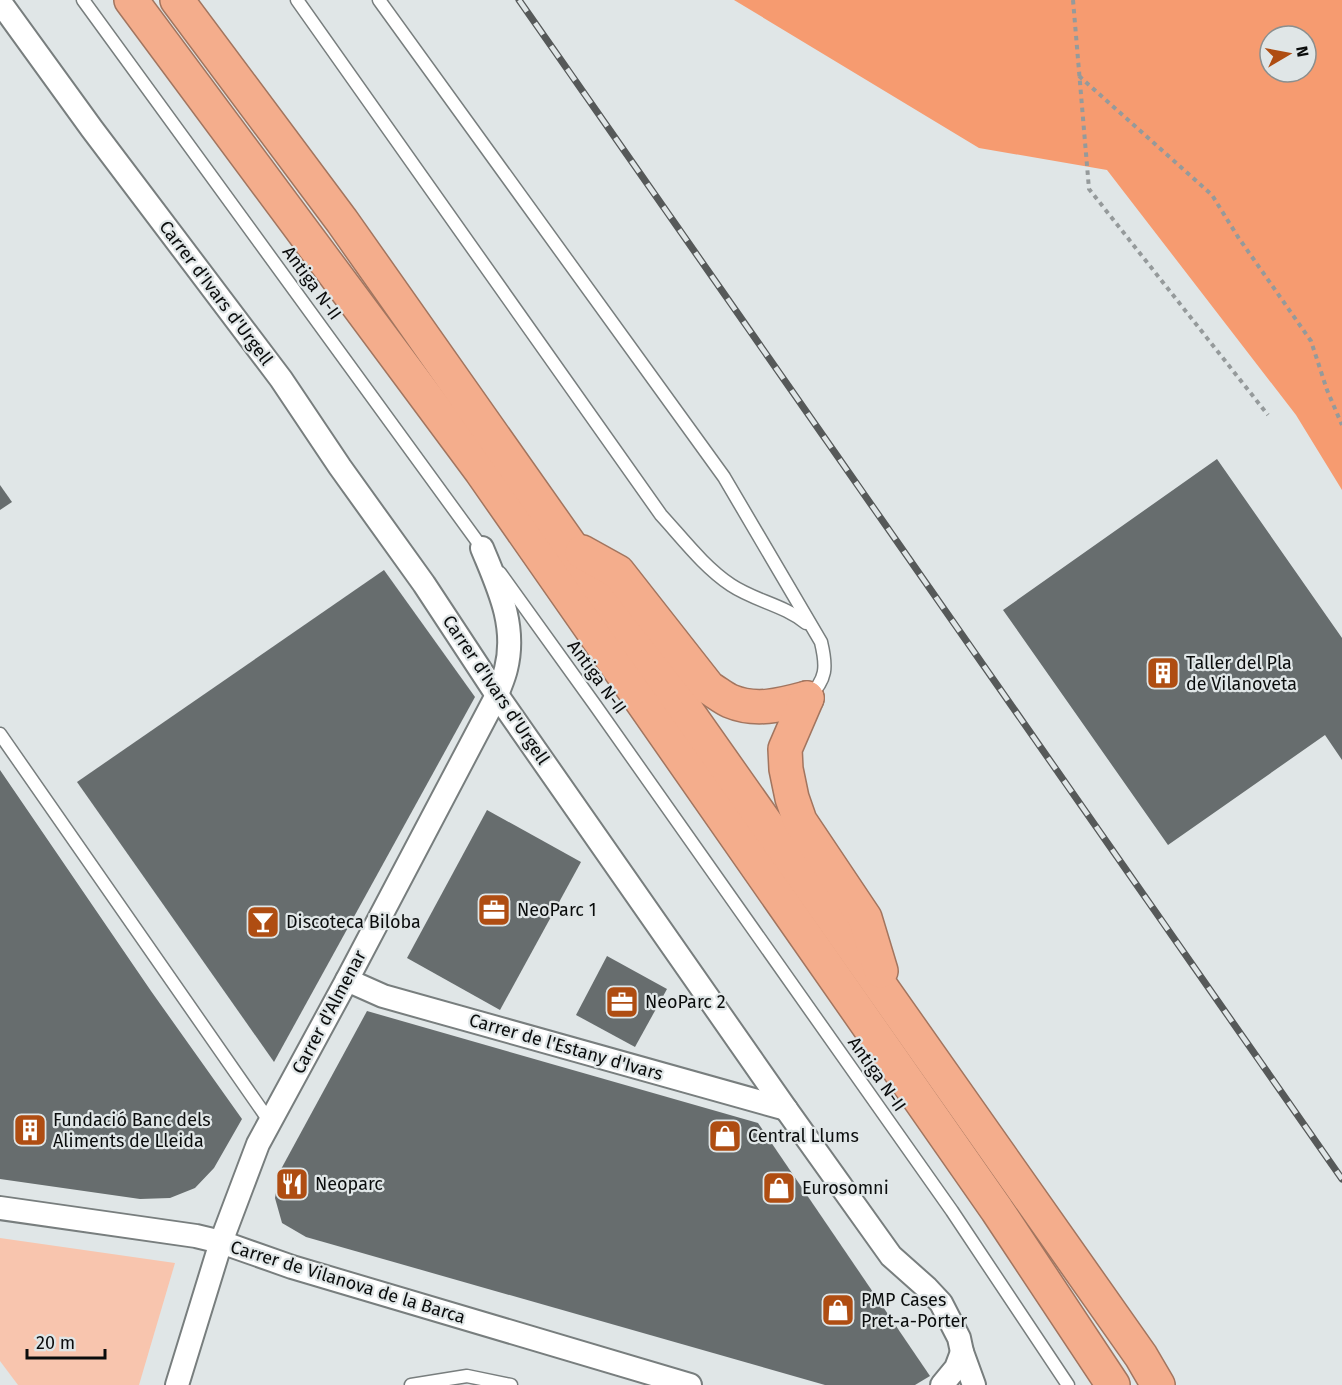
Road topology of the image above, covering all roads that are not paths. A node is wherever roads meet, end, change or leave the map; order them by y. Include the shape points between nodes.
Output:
1 (83, 0) edge
2 (131, 0) edge
3 (177, 0) edge
4 (297, 0) edge
5 (379, 0) edge
6 (0, 2) edge
7 (572, 546) junction
8 (482, 548) junction
9 (812, 628) junction
10 (497, 695) junction
11 (807, 698) junction
12 (0, 734) edge
13 (347, 980) junction
14 (888, 996) junction
15 (786, 1109) junction
16 (270, 1122) junction
17 (0, 1208) edge
18 (221, 1242) junction
19 (962, 1352) junction
20 (177, 1385) edge
21 (411, 1385) edge
22 (511, 1385) edge
23 (690, 1385) edge
24 (942, 1385) edge
25 (974, 1385) edge
26 (1068, 1385) edge
27 (1113, 1385) edge
28 (1158, 1385) edge

1 - 8 lane, Antiga N-II
2 - 27 highway via 481,471 997,1210
3 - 7 highway via 342,221
4 - 9 lane via 662,515 713,572
5 - 9 lane via 724,477
6 - 10 street, Carrer d'Ivars d'Urgell via 281,379
7 - 11 highway via 618,573 709,688 746,706 777,706
7 - 14 highway
8 - 10 street, Carrer d'Almenar via 507,613 510,640
8 - 26 lane, Antiga N-II via 952,1211
9 - 11 lane via 821,642 824,676
10 - 13 street, Carrer d'Almenar
10 - 15 street, Carrer d'Ivars d'Urgell
11 - 14 highway via 785,749 792,798 800,821 865,918
12 - 16 lane
13 - 15 street, Carrer de l'Estany d'Ivars via 383,996
13 - 16 street, Carrer d'Almenar
14 - 28 highway
15 - 19 street, Carrer d'Ivars d'Urgell via 891,1256 941,1303
16 - 18 street, Carrer d'Almenar
17 - 18 street, Carrer de Vilanova de la Barca
18 - 20 street, Carrer d'Almenar
18 - 23 street, Carrer de Vilanova de la Barca via 292,1267
19 - 24 street via 956,1368
19 - 25 street, Carrer d'Ivars d'Urgell
21 - 22 lane via 467,1376

